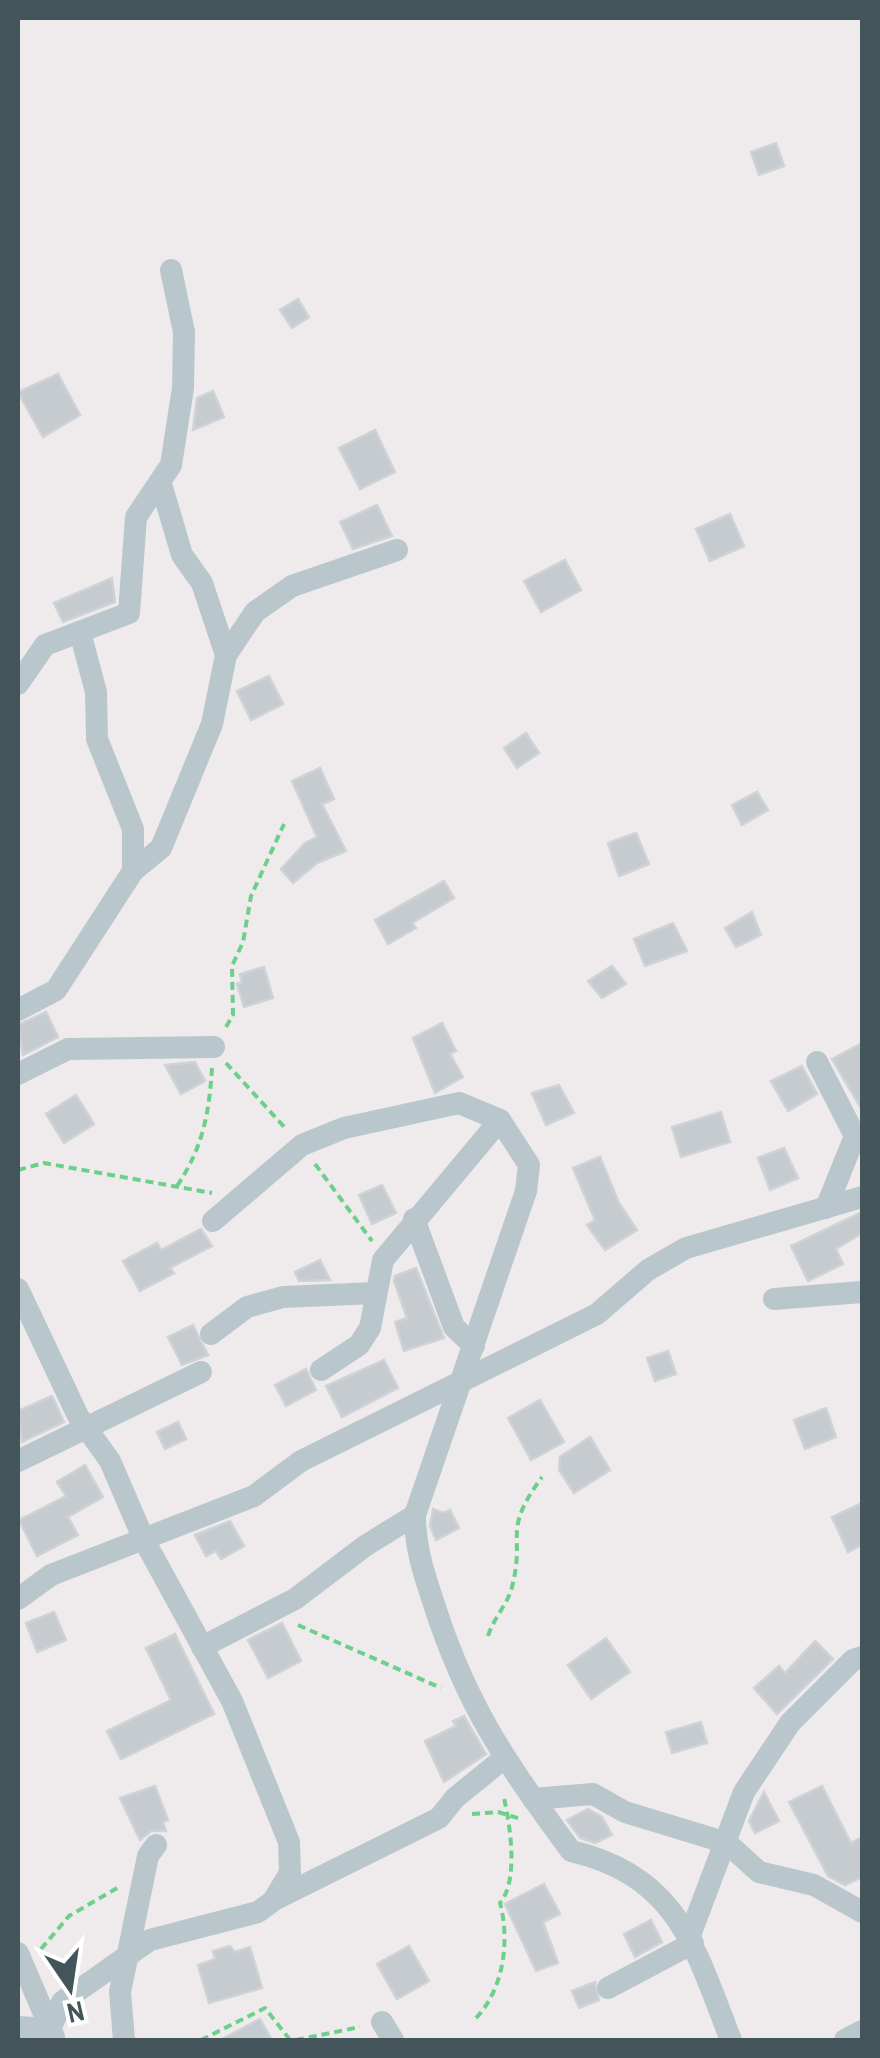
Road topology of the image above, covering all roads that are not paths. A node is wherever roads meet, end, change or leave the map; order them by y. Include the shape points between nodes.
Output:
1 (172, 270) dead end
2 (161, 484) junction
3 (397, 550) dead end
4 (80, 632) junction
5 (226, 655) junction
6 (18, 684) edge
7 (133, 871) junction
8 (18, 1010) edge
9 (214, 1047) road end
10 (817, 1062) dead end
11 (18, 1074) edge
12 (500, 1120) junction
13 (858, 1134) edge
14 (862, 1196) edge
15 (826, 1208) junction
16 (414, 1219) junction
17 (213, 1221) dead end
18 (18, 1289) edge
19 (862, 1292) edge
20 (374, 1293) junction
21 (774, 1299) dead end
22 (211, 1334) dead end
23 (474, 1346) junction
24 (322, 1370) dead end
25 (202, 1372) dead end
26 (464, 1378) junction
27 (88, 1430) junction
28 (18, 1460) edge
29 (415, 1515) junction
30 (144, 1540) junction
31 (18, 1599) edge
32 (202, 1647) junction
33 (862, 1657) edge
34 (499, 1761) junction
35 (539, 1808) junction
36 (727, 1842) junction
37 (156, 1844) dead end
38 (273, 1901) junction
39 (862, 1912) edge
40 (691, 1939) junction
41 (129, 1954) junction
42 (19, 1956) edge
43 (608, 1988) dead end
44 (18, 2027) edge
45 (862, 2032) edge
46 (53, 2035) edge
47 (124, 2040) edge
48 (731, 2040) edge
49 (844, 2040) edge

1 - 2 street via 184,332 182,388
2 - 4 street via 136,517 129,613
2 - 5 street via 182,555 202,583
3 - 5 street via 292,586 255,612
4 - 6 street via 45,644
4 - 7 street via 96,692 97,739 132,829
5 - 7 street via 212,724 161,848
7 - 8 street via 56,990
9 - 11 street via 68,1049
10 - 13 street
12 - 16 street
12 - 17 street via 460,1102 344,1128 302,1145
12 - 23 street via 529,1165
13 - 15 street
14 - 15 street
15 - 26 street via 686,1248 648,1270 598,1314
16 - 20 street via 384,1260
16 - 23 street via 454,1326
18 - 27 street
19 - 21 street
20 - 22 street via 283,1297 247,1307
20 - 24 street via 365,1337
23 - 26 street
25 - 27 street
26 - 29 street
26 - 30 street via 300,1461 254,1496
27 - 28 street
27 - 30 street via 110,1461
29 - 32 street via 295,1599
29 - 34 street via 415,1546 456,1672
30 - 31 street via 51,1575
30 - 32 street
32 - 38 street via 289,1842 290,1873
33 - 36 street via 790,1723 744,1792
34 - 35 street
34 - 38 street via 440,1818
35 - 36 street via 593,1794 625,1812
35 - 40 street via 572,1851 609,1860 663,1896
36 - 39 street via 759,1872 814,1885
36 - 40 street
37 - 41 street
38 - 41 street via 258,1912 150,1940
40 - 43 street
40 - 48 street
41 - 46 street via 62,2002
41 - 47 street via 120,1992
42 - 46 street
44 - 46 street
45 - 49 street

